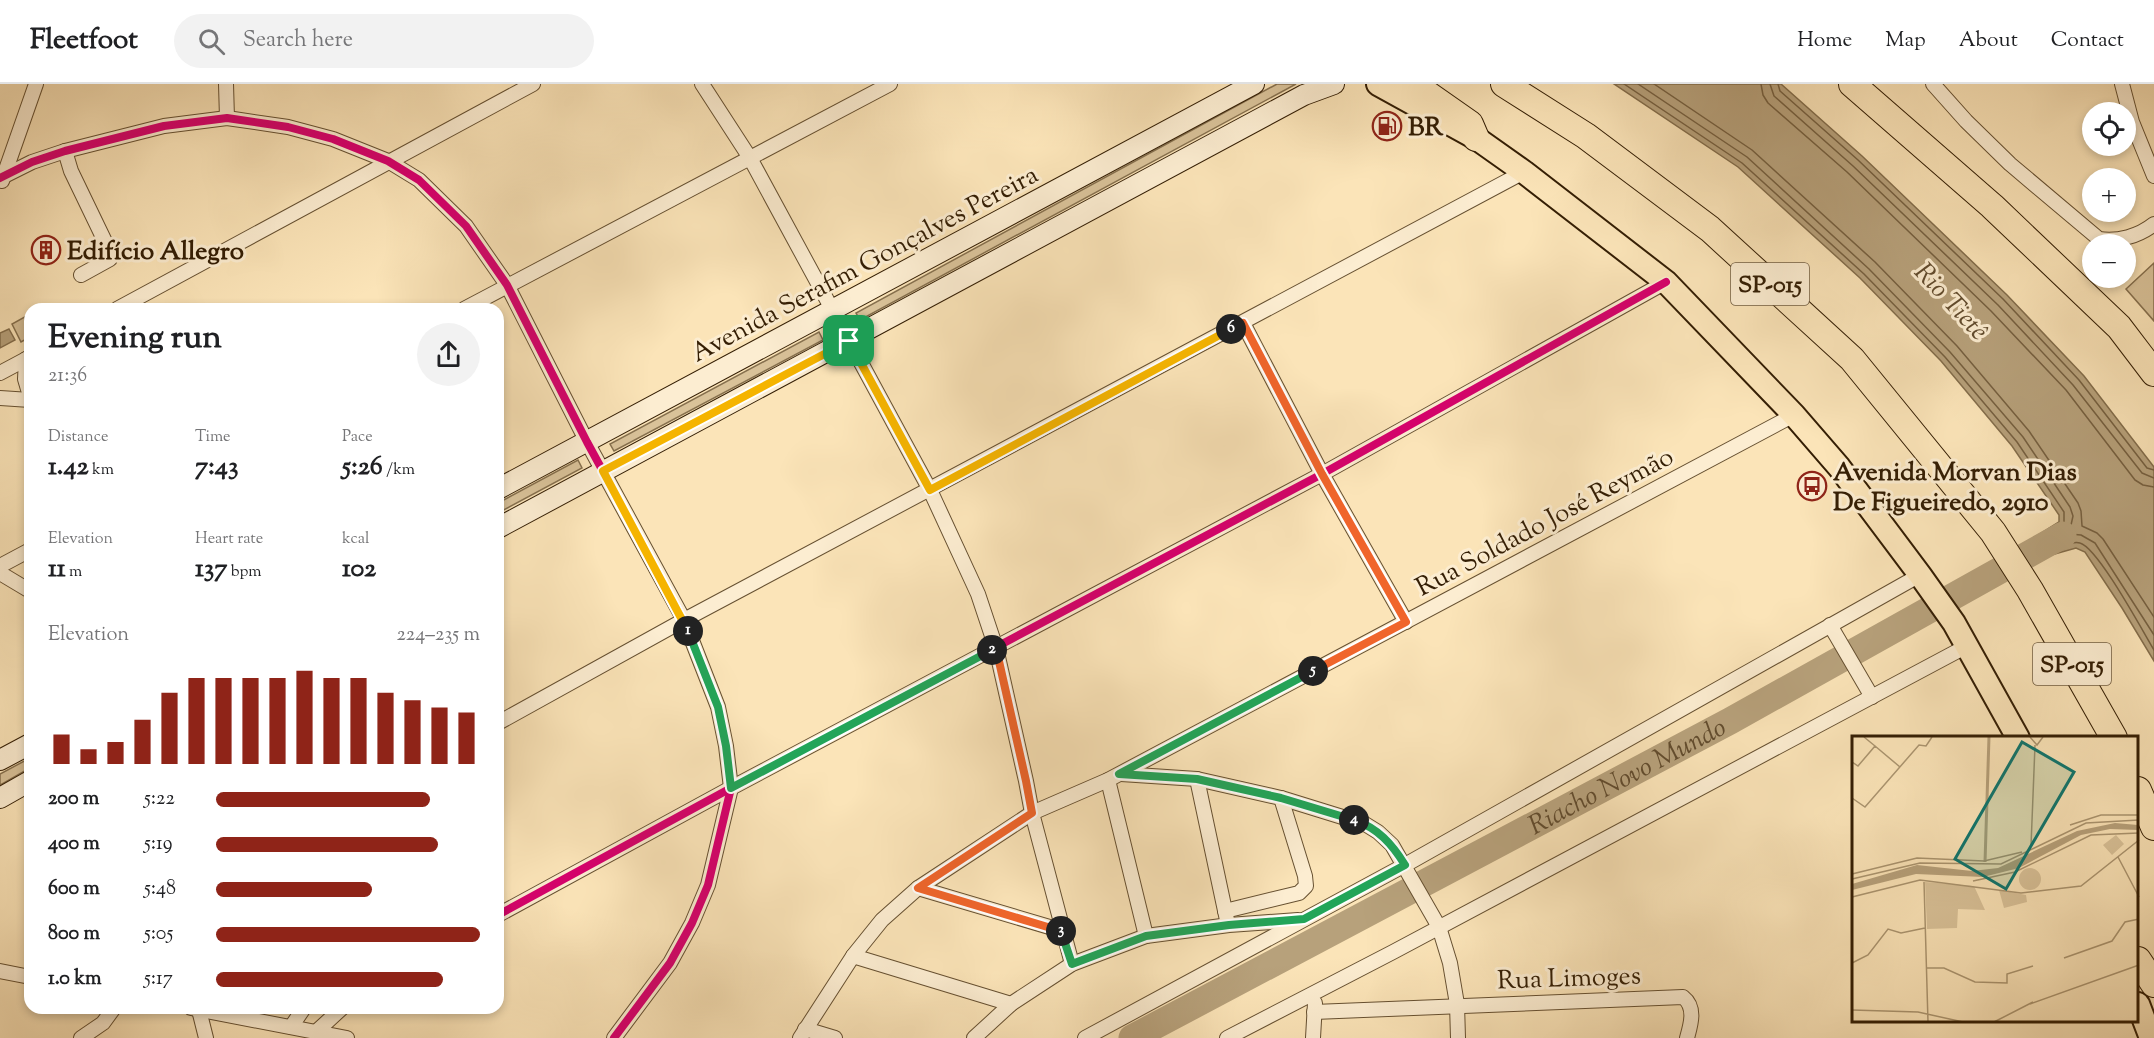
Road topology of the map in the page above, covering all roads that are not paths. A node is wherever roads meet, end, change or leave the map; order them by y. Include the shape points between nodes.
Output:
1 (36, 84) edge
2 (226, 84) edge
3 (533, 84) edge
4 (702, 84) edge
5 (890, 84) edge
6 (1254, 84) edge
7 (1334, 84) edge
8 (1378, 84) edge
9 (1413, 84) edge
10 (1504, 84) edge
11 (1852, 84) edge
12 (1933, 84) edge
13 (2122, 84) edge
14 (227, 118) junction
15 (1476, 138) junction
16 (65, 151) junction
17 (750, 158) junction
18 (388, 161) junction
19 (1524, 172) junction
20 (2154, 176) edge
21 (1, 180) edge
22 (2154, 224) edge
23 (81, 275) dead end
24 (1666, 282) junction
25 (507, 285) junction
26 (128, 303) edge
27 (475, 303) edge
28 (833, 311) junction
29 (1243, 323) junction
30 (2119, 327) junction
31 (849, 341) junction
32 (2154, 349) edge
33 (24, 360) edge
34 (0, 373) edge
35 (2154, 373) edge
36 (0, 398) edge
37 (24, 398) edge
38 (1794, 415) junction
39 (587, 442) junction
40 (603, 471) junction
41 (1322, 474) junction
42 (504, 486) edge
43 (930, 490) junction
44 (504, 525) edge
45 (24, 553) edge
46 (0, 566) edge
47 (0, 573) edge
48 (1925, 581) junction
49 (24, 587) edge
50 (684, 620) junction
51 (1406, 622) junction
52 (1830, 625) junction
53 (1967, 646) junction
54 (996, 648) junction
55 (1872, 697) junction
56 (504, 720) edge
57 (2017, 736) edge
58 (2113, 736) edge
59 (24, 747) edge
60 (0, 760) edge
61 (1114, 777) junction
62 (1197, 779) junction
63 (24, 784) edge
64 (731, 788) junction
65 (2139, 791) edge
66 (0, 798) edge
67 (1281, 798) junction
68 (1032, 813) junction
69 (2154, 827) edge
70 (1408, 871) junction
71 (918, 888) junction
72 (504, 912) edge
73 (1227, 918) junction
74 (1304, 919) junction
75 (1439, 927) junction
76 (1063, 931) junction
77 (1146, 936) junction
78 (853, 956) junction
79 (2139, 962) edge
80 (1072, 964) junction
81 (0, 971) edge
82 (24, 976) edge
83 (2154, 984) edge
84 (1316, 992) junction
85 (1011, 1004) junction
86 (1456, 1004) junction
87 (2139, 1007) edge
88 (1314, 1012) junction
89 (110, 1014) edge
90 (197, 1014) edge
91 (222, 1014) edge
92 (300, 1014) edge
93 (336, 1014) edge
94 (291, 1027) junction
95 (316, 1032) junction
96 (802, 1034) edge
97 (81, 1038) edge
98 (206, 1038) edge
99 (347, 1038) edge
100 (614, 1038) edge
101 (835, 1038) edge
102 (974, 1038) edge
103 (1085, 1038) edge
104 (1227, 1038) edge
105 (1313, 1038) edge
106 (1458, 1038) edge
107 (1687, 1038) edge
108 (2151, 1038) edge

1 - 21 street
2 - 14 street
3 - 18 street
4 - 17 street
5 - 17 street
6 - 28 main road, Avenida Serafim Gonçalves Pereira
7 - 31 main road via 1304,95
8 - 15 highway
9 - 15 highway via 1470,124
10 - 58 highway, SP-015 via 1586,136 1710,229 1852,359 1993,532
11 - 30 highway via 1992,206
12 - 22 street via 2010,164 2099,239 2127,238
13 - 20 street via 2132,122
14 - 16 street via 164,126
14 - 18 street via 288,127 333,139
15 - 19 highway
16 - 21 street via 32,162
16 - 23 street via 111,254 110,259
17 - 25 street
17 - 28 street
18 - 25 street via 419,180 465,226
18 - 26 street
19 - 24 highway
19 - 29 street
24 - 38 highway
24 - 41 street
25 - 27 street
25 - 39 street
28 - 31 street
28 - 39 main road, Avenida Serafim Gonçalves Pereira
29 - 41 street
29 - 43 street
30 - 32 highway
30 - 35 highway
31 - 40 main road
31 - 43 street
33 - 34 street
36 - 37 street
38 - 48 highway via 1839,467
38 - 51 street, Rua Soldado José Reymão
39 - 40 street
39 - 42 main road, Avenida Serafim Gonçalves Pereira
40 - 44 main road
40 - 50 street
41 - 51 street
41 - 54 street
43 - 50 street
43 - 54 street via 978,594
45 - 46 street
47 - 49 street
48 - 52 street
48 - 53 highway
50 - 56 street
50 - 64 street via 718,707
51 - 61 street, Rua Soldado José Reymão
52 - 55 street
52 - 70 street
53 - 55 street
53 - 57 highway
54 - 64 street
54 - 68 street
55 - 75 street
59 - 60 main road
61 - 62 street
61 - 68 street, Rua Soldado José Reymão
61 - 77 street
62 - 67 street
62 - 73 street
63 - 66 main road
64 - 72 street
64 - 100 street via 708,885 692,924 670,963
65 - 69 highway
67 - 70 street via 1365,824 1392,845
67 - 73 street via 1306,885 1299,893
68 - 71 street, Rua Soldado José Reymão
68 - 76 street
70 - 74 street
70 - 75 street
71 - 76 street
71 - 78 street, Rua Soldado José Reymão via 882,920
73 - 74 street
73 - 77 street
74 - 103 street
75 - 84 street
75 - 86 street
76 - 80 street
77 - 80 street
78 - 85 street
78 - 96 street, Rua Soldado José Reymão
79 - 83 highway
80 - 85 street
81 - 82 street
84 - 88 street
84 - 104 street
85 - 102 street
86 - 88 street, Rua Limoges
86 - 106 street
86 - 107 street, Rua Limoges via 1683,997 1692,1018
87 - 108 highway
88 - 105 street
89 - 97 street
90 - 98 street
91 - 94 street
92 - 94 street
93 - 95 street
94 - 95 street
95 - 99 street
96 - 101 street

